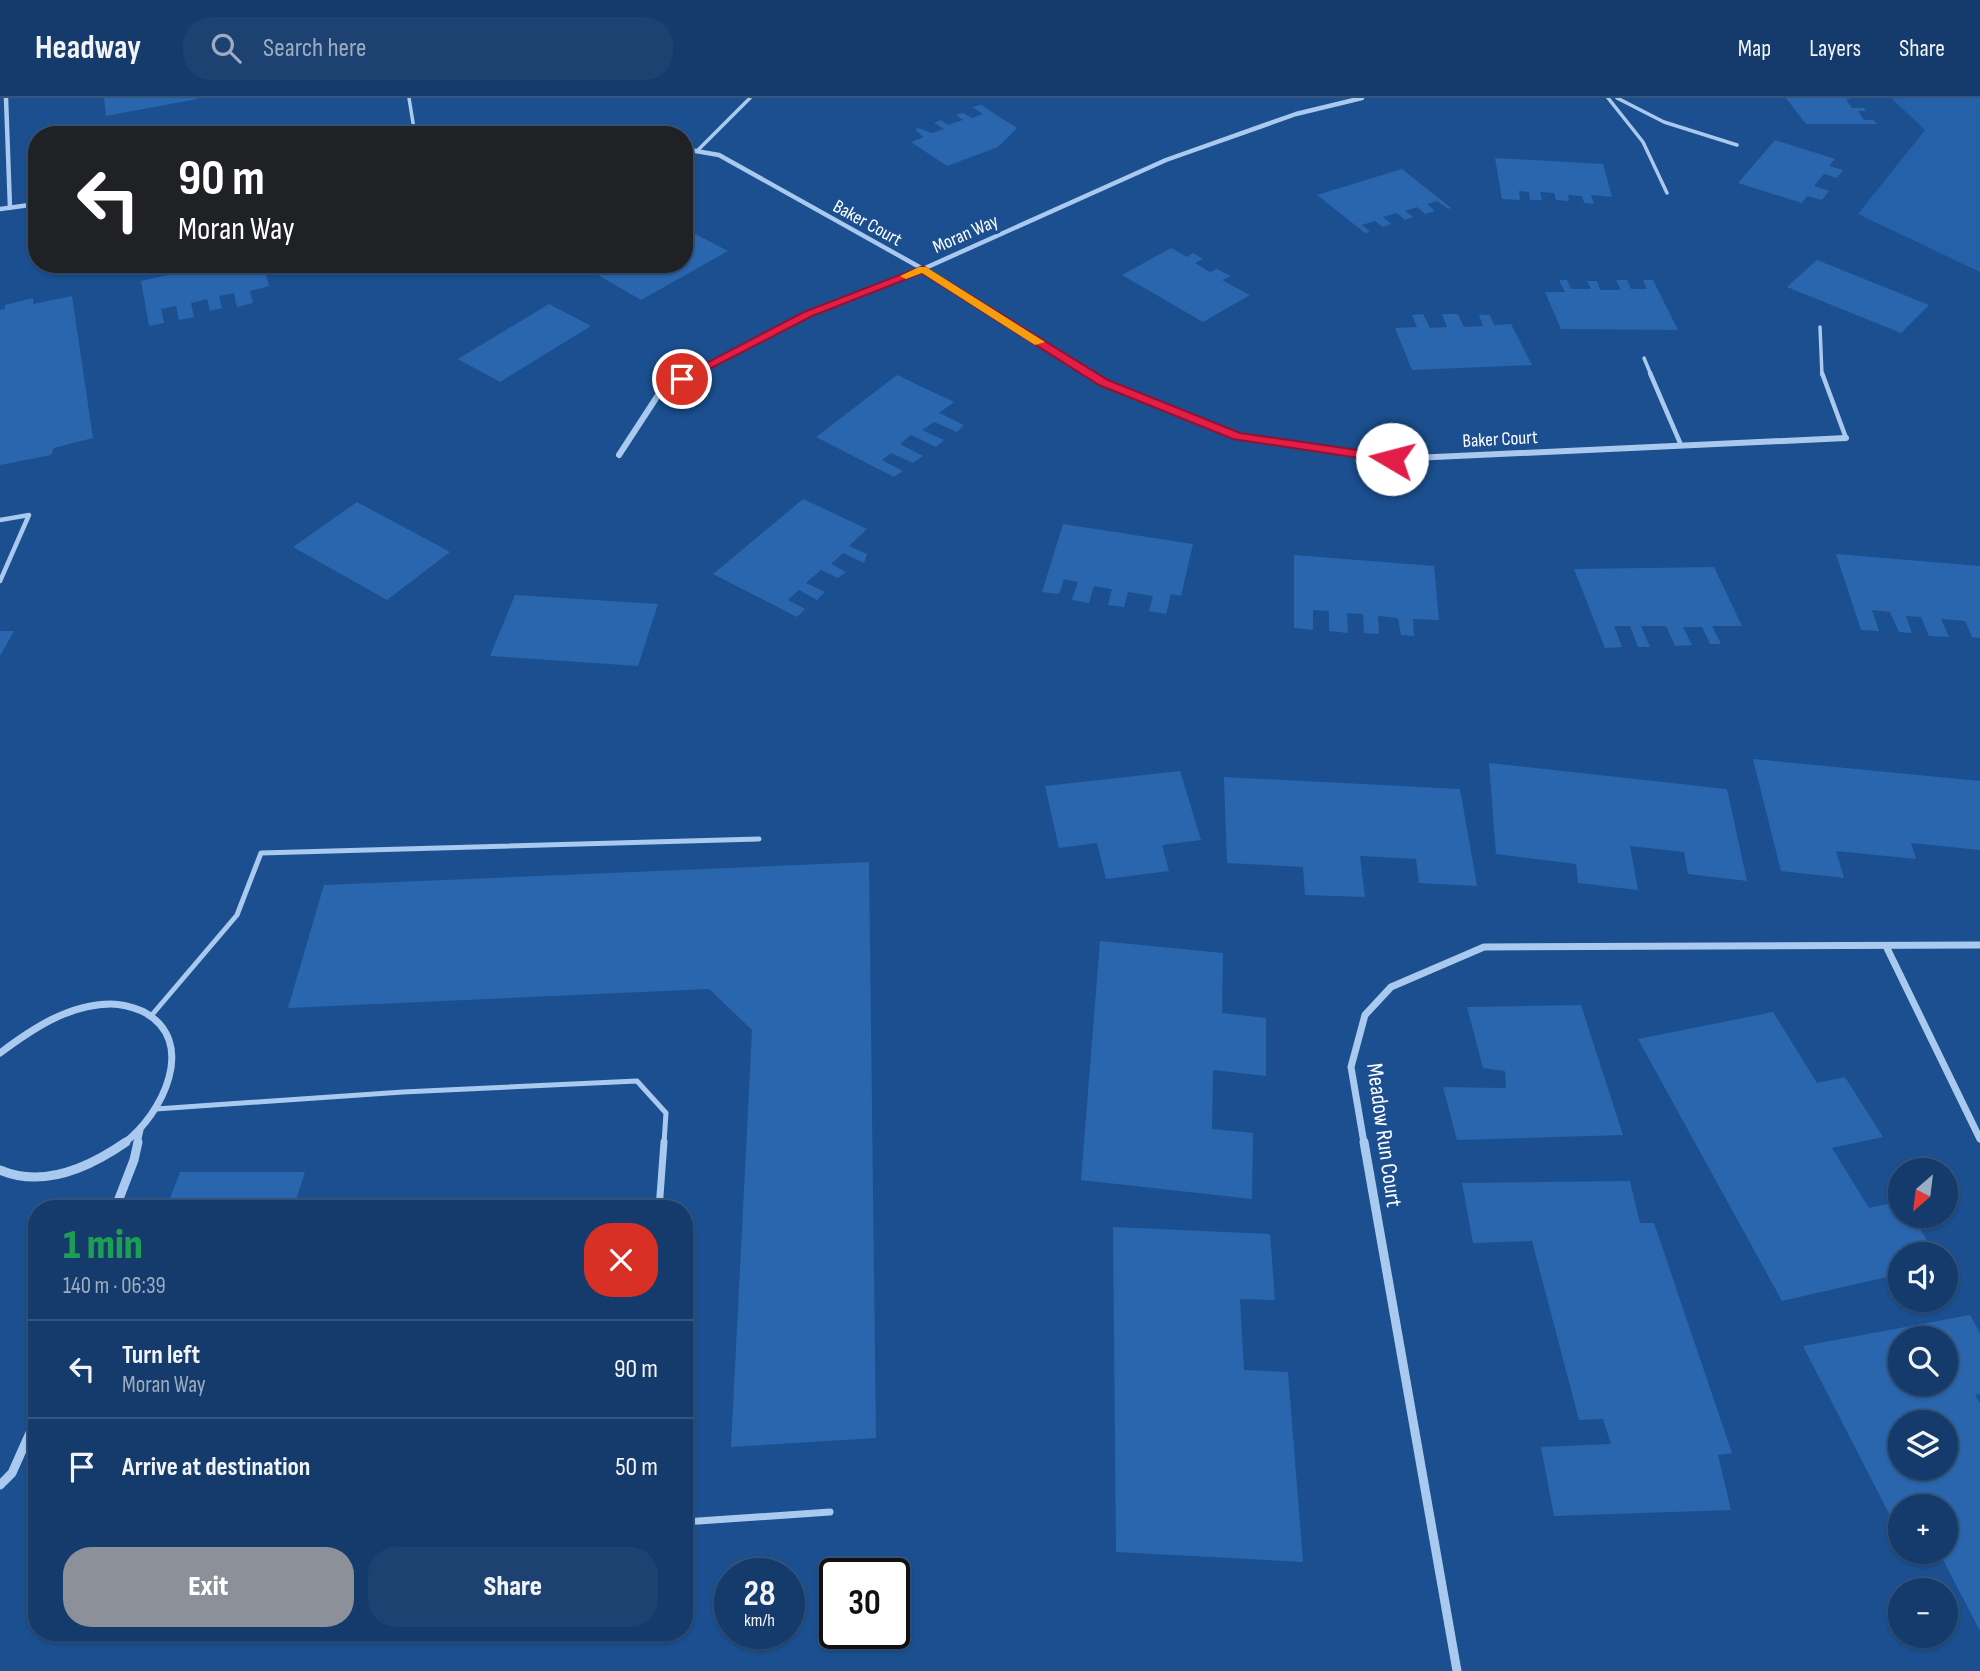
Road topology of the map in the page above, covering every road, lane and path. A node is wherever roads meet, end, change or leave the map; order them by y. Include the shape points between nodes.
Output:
1 (6, 98) edge
2 (409, 98) edge
3 (750, 98) edge
4 (1362, 98) edge
5 (1608, 98) edge
6 (1618, 98) edge
7 (3, 113) edge
8 (414, 126) edge
9 (1737, 145) dead end
10 (693, 150) edge
11 (697, 151) junction
12 (9, 174) junction
13 (0, 175) edge
14 (1667, 193) dead end
15 (28, 205) edge
16 (10, 208) junction
17 (0, 209) edge
18 (923, 269) junction
19 (1820, 327) dead end
20 (1644, 358) dead end
21 (1846, 438) joint
22 (1681, 446) junction
23 (619, 455) dead end
24 (0, 520) edge
25 (0, 581) edge
26 (759, 839) dead end
27 (1980, 945) edge
28 (1886, 946) junction
29 (151, 1016) junction
30 (0, 1053) edge
31 (156, 1109) junction
32 (140, 1129) junction
33 (1980, 1139) edge
34 (0, 1170) edge
35 (119, 1200) edge
36 (660, 1200) edge
37 (28, 1437) edge
38 (0, 1485) edge
39 (830, 1512) dead end
40 (693, 1521) edge
41 (1457, 1671) edge

1 - 7 street
2 - 8 lane
3 - 11 lane
4 - 18 street, Moran Way via 1296,114 1166,160
5 - 14 lane via 1626,116 1660,171
6 - 9 lane via 1664,122
7 - 12 street
10 - 11 street, Baker Court
11 - 18 street, Baker Court via 719,155
12 - 13 street
12 - 16 street
15 - 16 street
16 - 17 street
18 - 22 street, Baker Court via 1103,382 1238,436 1392,459
18 - 23 street, Moran Way via 808,314 662,389
19 - 21 lane via 1822,378
20 - 22 lane
21 - 22 street, Baker Court
24 - 25 lane via 29,515
26 - 29 lane via 261,853 237,915
27 - 28 street, Meadow Run Court
28 - 33 street
28 - 41 street, Meadow Run Court via 1485,947 1391,987 1365,1014 1352,1067
29 - 30 street via 125,1006 94,1005 60,1014 27,1031
29 - 31 street via 166,1033 173,1056 169,1082
31 - 32 street
31 - 36 lane via 637,1081 666,1113
32 - 34 street via 111,1153 75,1171 40,1178
32 - 35 street
37 - 38 street via 12,1473
39 - 40 lane

